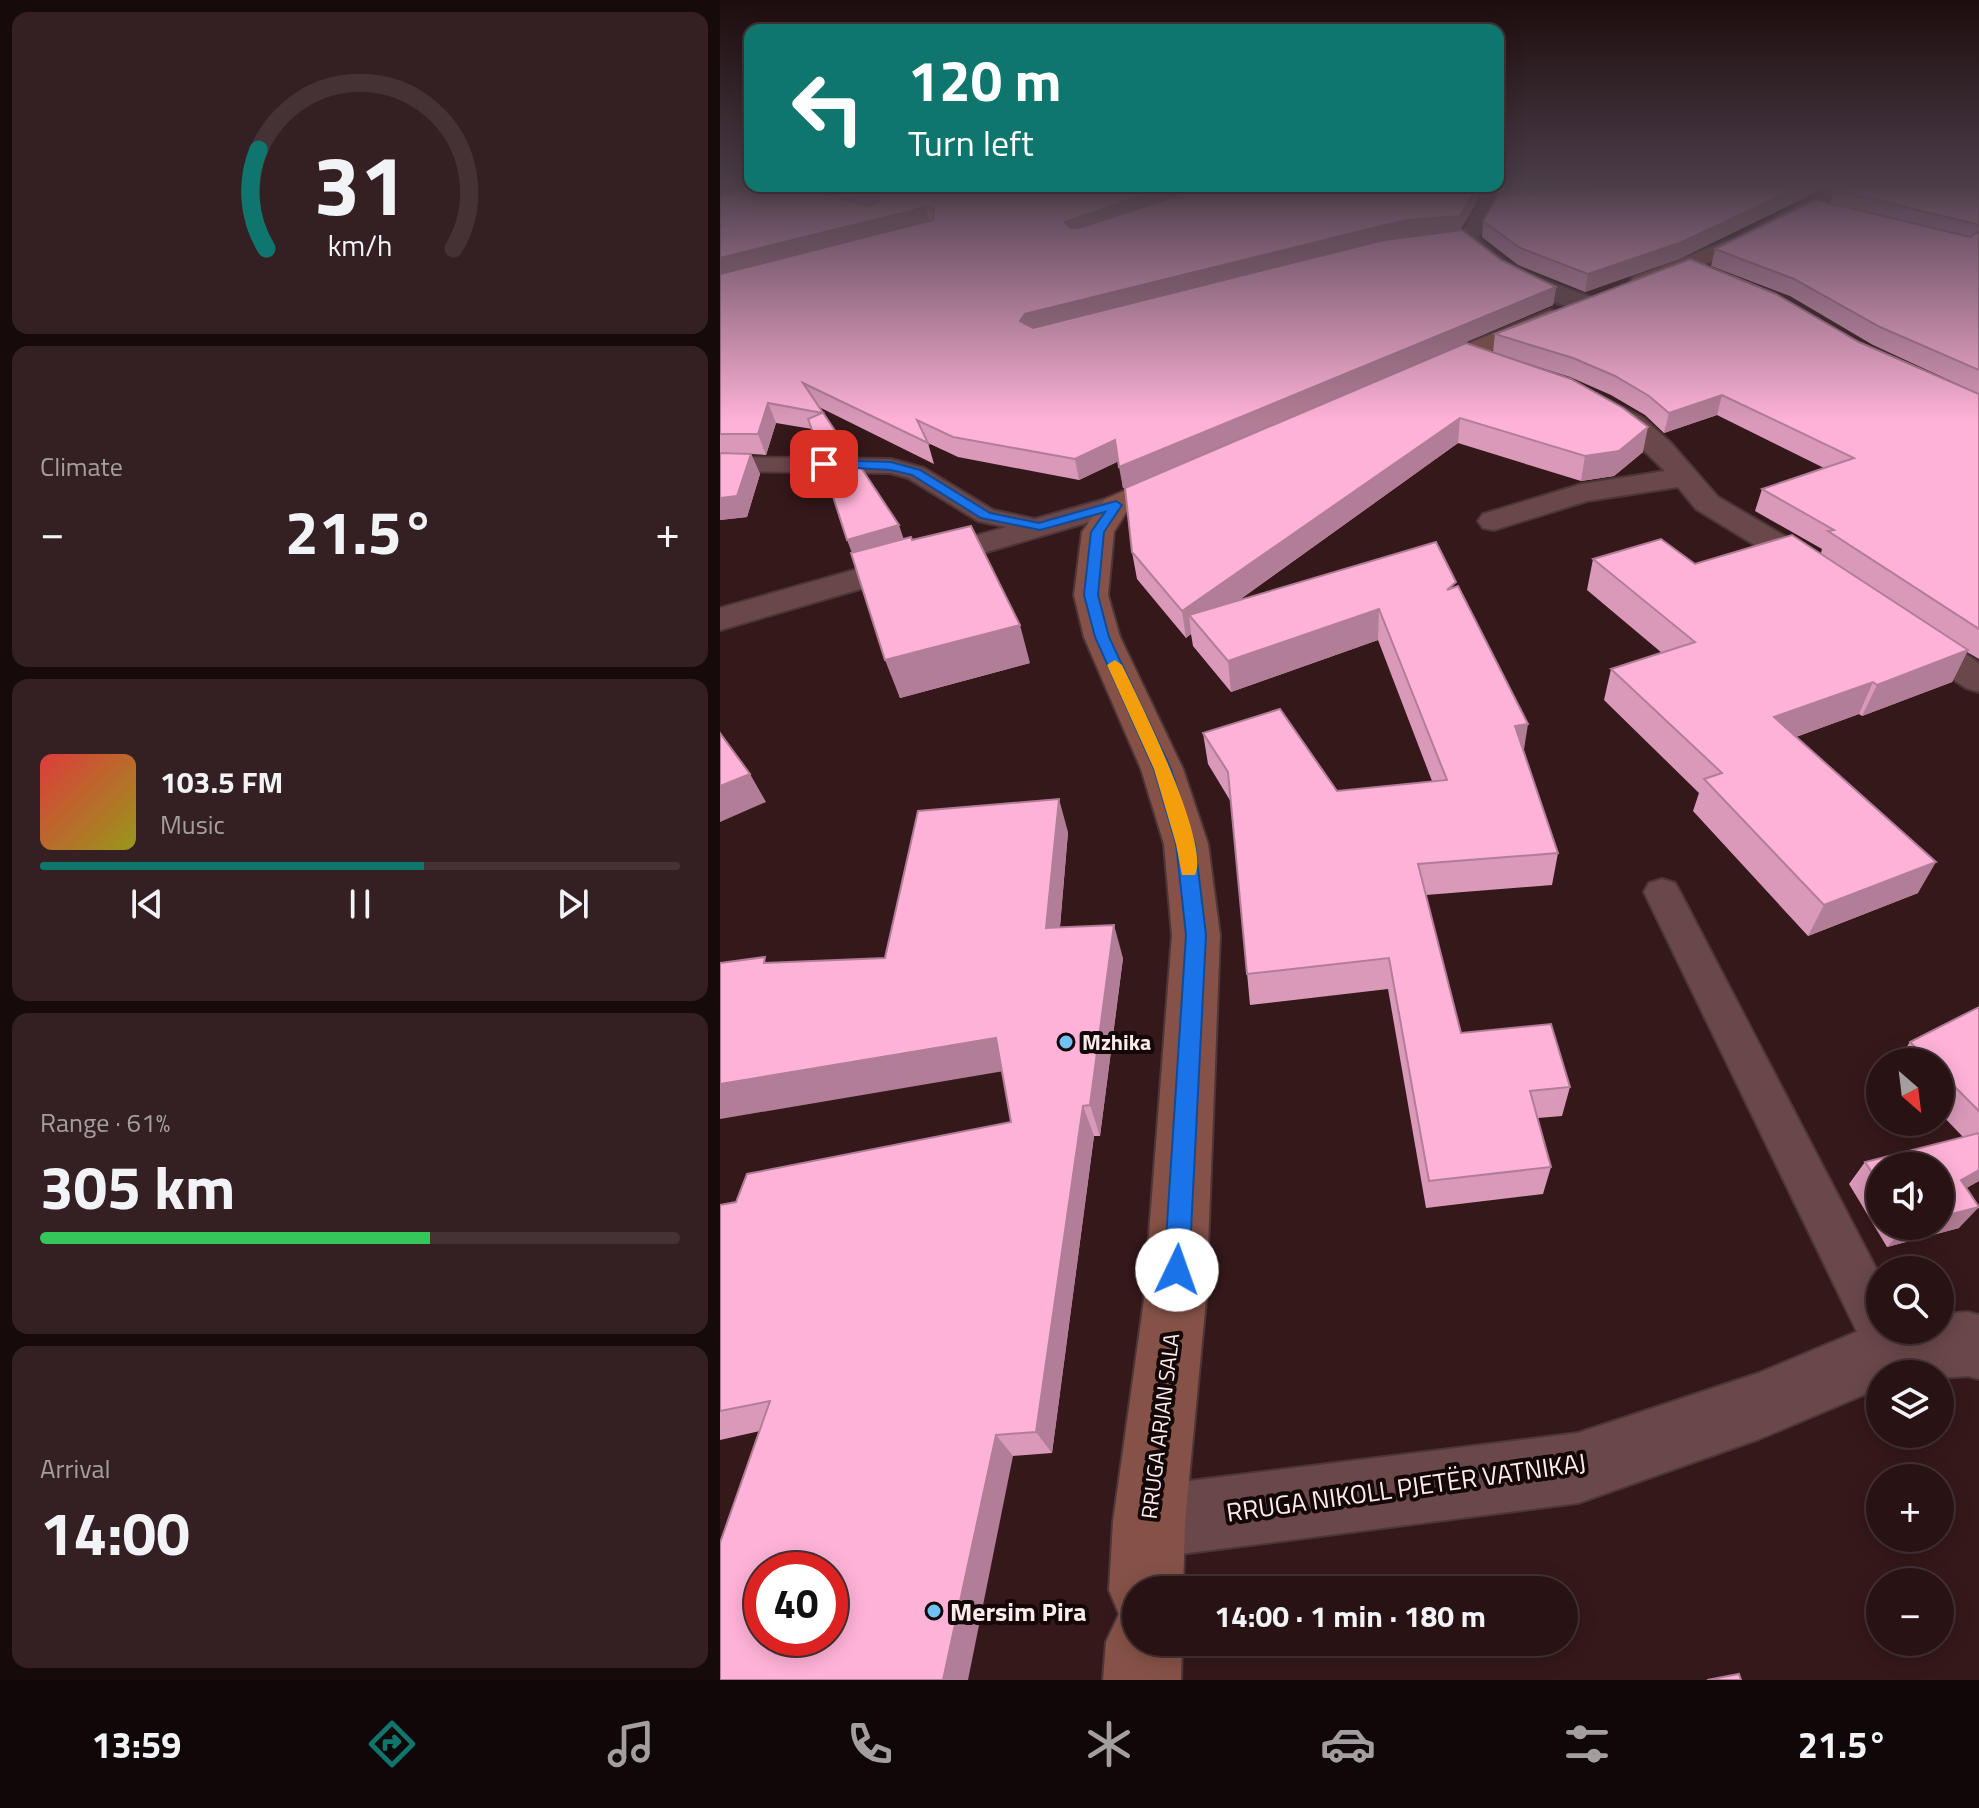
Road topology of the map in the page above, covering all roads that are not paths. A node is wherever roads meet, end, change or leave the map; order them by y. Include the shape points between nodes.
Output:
1 (1497, 264) edge
2 (1691, 264) edge
3 (1687, 266) junction
4 (1713, 277) edge
5 (1585, 303) junction
6 (1463, 354) junction
7 (1505, 367) edge
8 (1406, 378) edge
9 (1574, 391) edge
10 (720, 464) edge
11 (1199, 468) edge
12 (1686, 477) junction
13 (1116, 505) junction
14 (1494, 521) dead end
15 (1040, 527) junction
16 (1853, 592) edge
17 (720, 619) edge
18 (1891, 619) edge
19 (1979, 680) edge
20 (1662, 892) dead end
21 (1866, 1300) edge
22 (1954, 1343) edge
23 (1870, 1344) edge
24 (1979, 1347) edge
25 (1149, 1522) junction
26 (1147, 1576) edge
27 (1143, 1656) edge
28 (1142, 1680) edge

1 - 5 street
2 - 3 street
3 - 4 street
3 - 5 street
5 - 6 street
6 - 7 street
6 - 8 street
9 - 12 street via 1633,424
10 - 15 lane via 891,466 916,473 986,516
11 - 13 street
12 - 14 street via 1582,493
12 - 16 street via 1707,503
13 - 15 street
13 - 25 street, RRUGA ARJAN SALA via 1098,532 1091,595 1102,637 1162,769 1186,844 1196,935 1175,1300
15 - 17 street
18 - 19 street
20 - 21 lane
22 - 24 street, RRUGA NIKOLL PJETËR VATNIKAJ
23 - 25 street, RRUGA NIKOLL PJETËR VATNIKAJ via 1759,1406 1578,1468
25 - 26 street, RRUGA ARJAN SALA
27 - 28 street

